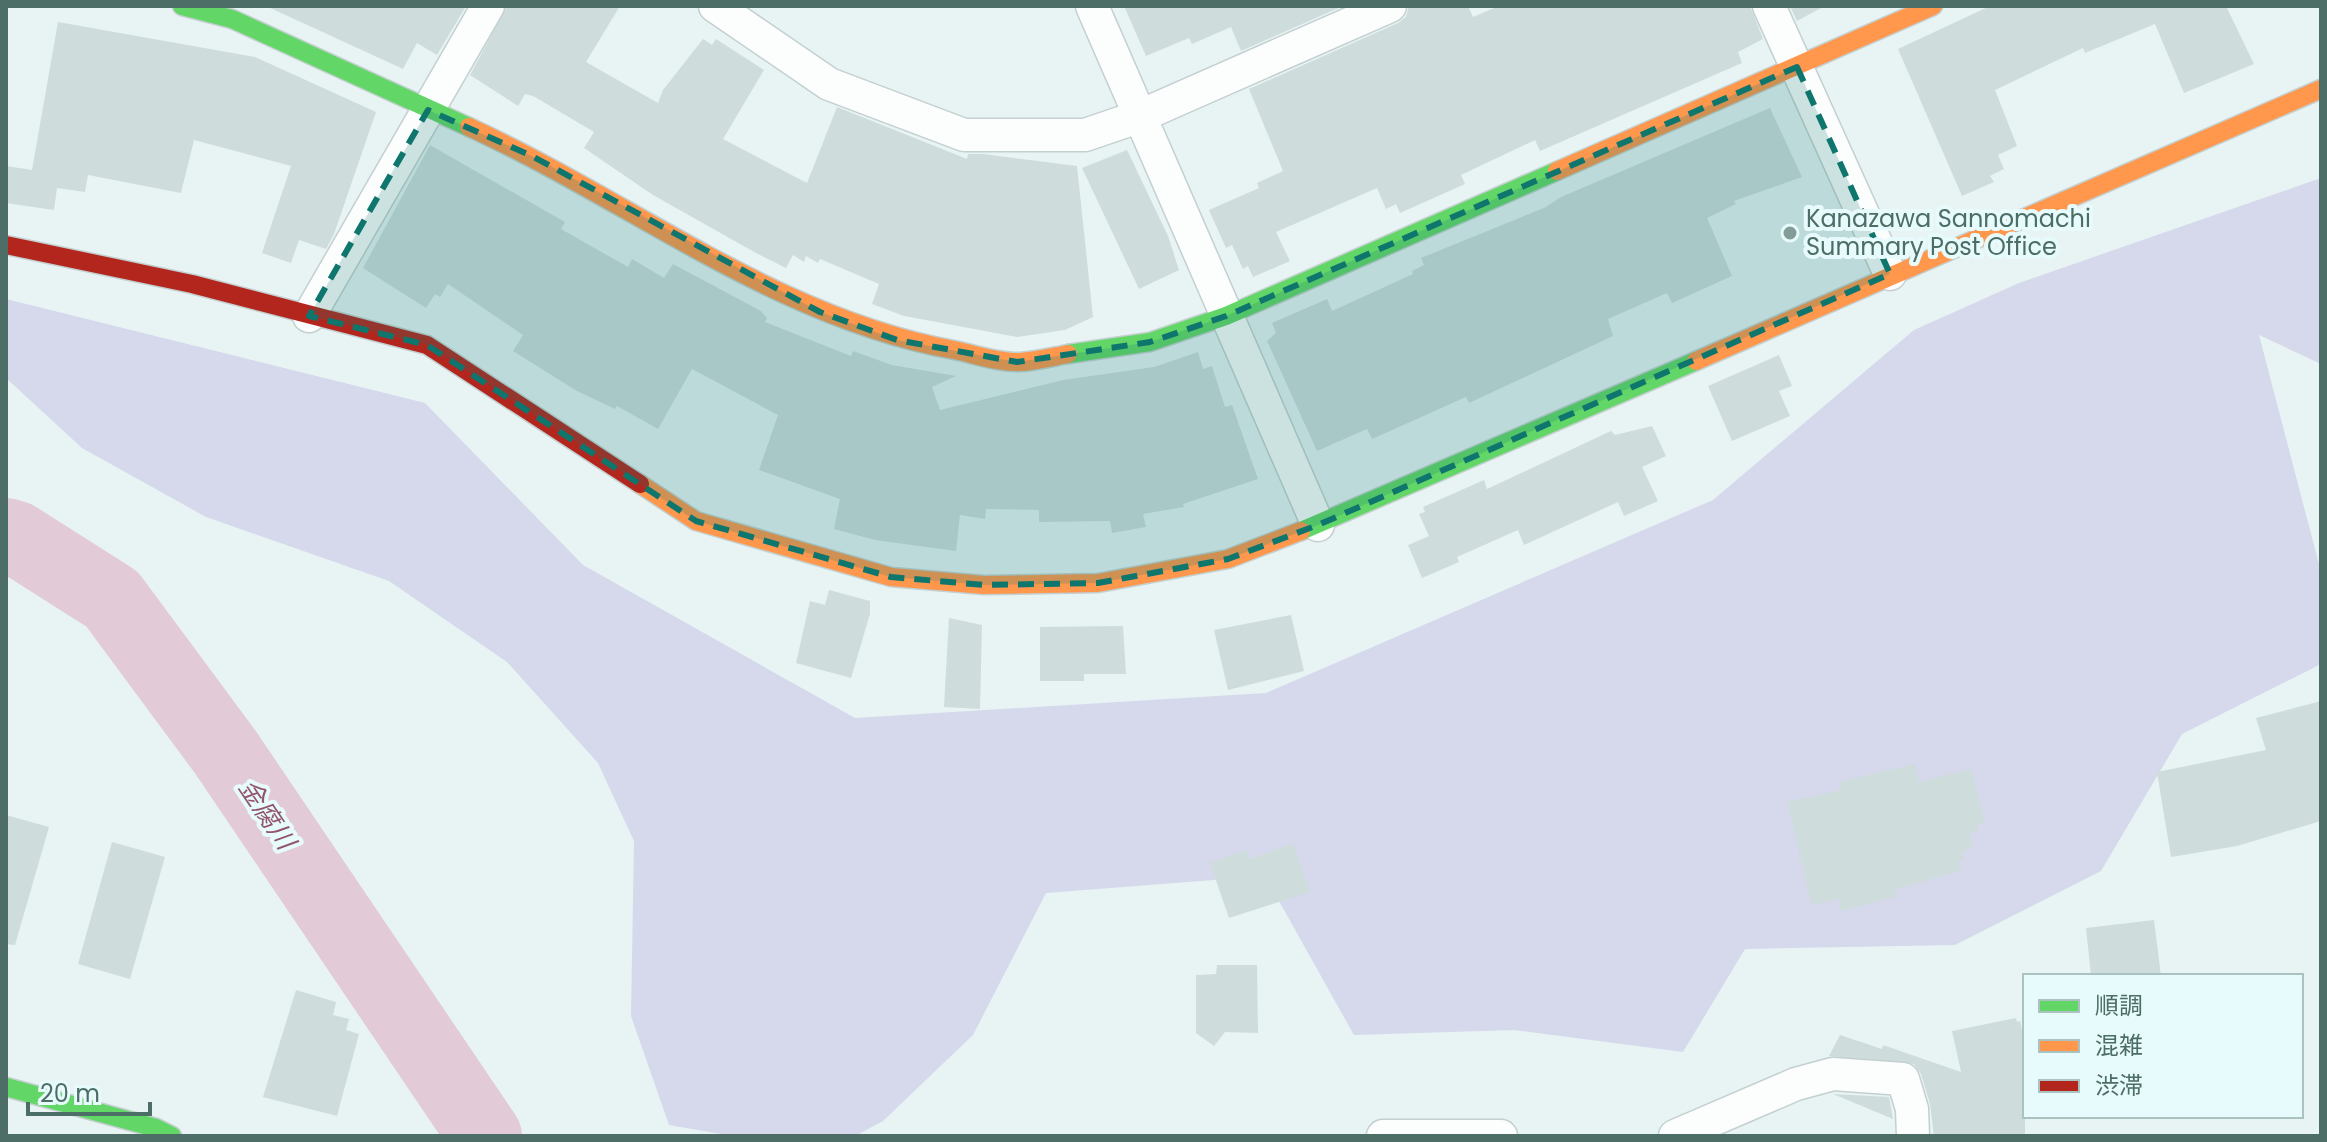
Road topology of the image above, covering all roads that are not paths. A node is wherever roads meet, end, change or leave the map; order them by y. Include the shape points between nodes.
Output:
1 (182, 6) edge
2 (488, 6) edge
3 (715, 6) edge
4 (1092, 6) edge
5 (1390, 6) edge
6 (1769, 6) edge
7 (1933, 6) edge
8 (1797, 67) junction
9 (2321, 89) edge
10 (428, 110) junction
11 (1138, 117) junction
12 (6, 245) edge
13 (1890, 274) junction
14 (309, 316) junction
15 (1226, 316) junction
16 (1318, 525) junction
17 (6, 1087) edge
18 (172, 1136) edge
19 (1383, 1136) edge
20 (1501, 1136) edge
21 (1675, 1136) edge
22 (1913, 1136) edge

1 - 10 street via 232,19
2 - 10 street
3 - 11 street via 829,84 964,135 1085,135
4 - 11 street
5 - 11 street
6 - 8 street
7 - 8 street
8 - 13 street
8 - 15 street
9 - 13 street
10 - 14 street
10 - 15 street via 532,156 744,275 820,312 897,340 1017,362 1150,342
11 - 15 street
12 - 14 street
13 - 16 street
14 - 16 street via 427,345 696,521 891,577 984,585 1098,583 1228,559
15 - 16 street
17 - 18 street
19 - 20 street
21 - 22 street via 1796,1084 1833,1074 1903,1079

